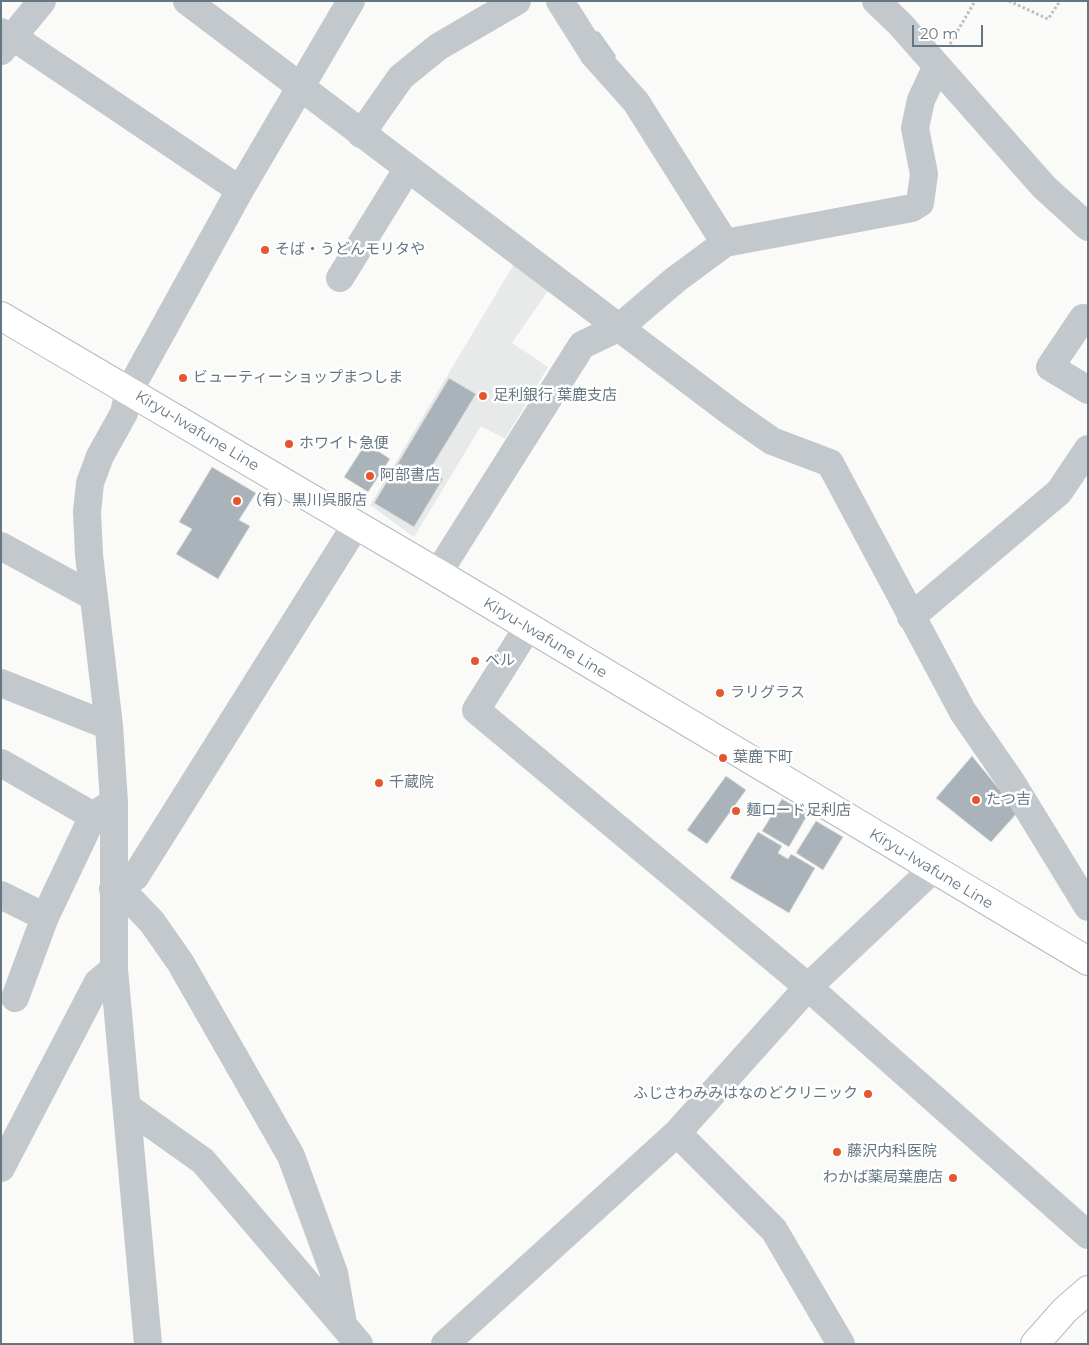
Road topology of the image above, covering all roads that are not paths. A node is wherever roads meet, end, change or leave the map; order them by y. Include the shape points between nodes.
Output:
1 (42, 1) edge
2 (187, 1) edge
3 (351, 1) edge
4 (517, 1) edge
5 (560, 1) edge
6 (876, 1) edge
7 (4, 41) edge
8 (937, 66) junction
9 (301, 89) junction
10 (361, 134) junction
11 (408, 168) junction
12 (240, 190) junction
13 (1088, 227) edge
14 (725, 243) junction
15 (340, 278) dead end
16 (2, 317) edge
17 (1083, 318) dead end
18 (620, 328) junction
19 (1088, 390) edge
20 (129, 391) junction
21 (1088, 449) edge
22 (356, 525) junction
23 (1, 546) edge
24 (438, 573) junction
25 (94, 597) junction
26 (911, 618) junction
27 (528, 627) junction
28 (1, 683) edge
29 (109, 726) junction
30 (1, 763) edge
31 (103, 809) junction
32 (932, 870) junction
33 (113, 889) junction
34 (1, 895) edge
35 (1088, 907) edge
36 (45, 917) junction
37 (1088, 961) edge
38 (114, 969) junction
39 (808, 987) junction
40 (15, 998) dead end
41 (127, 1107) junction
42 (678, 1133) junction
43 (1, 1168) edge
44 (1088, 1235) edge
45 (1088, 1290) edge
46 (351, 1334) edge
47 (148, 1344) edge
48 (445, 1344) edge
49 (841, 1344) edge
50 (1035, 1344) edge

1 - 7 street
2 - 9 street
3 - 9 street
4 - 10 street via 438,47 401,77
5 - 14 street via 594,55 636,102
6 - 8 street
7 - 12 street via 22,42
8 - 13 street via 1044,187
8 - 14 street via 921,100 915,128 924,174 920,203 912,208
9 - 10 street
9 - 12 street
10 - 11 street
11 - 15 street
11 - 18 street
12 - 20 street
14 - 18 street via 675,280
16 - 20 main road, Kiryu-Iwafune Line
17 - 19 street via 1050,367
18 - 24 street via 582,345
18 - 26 street via 772,441 830,463
20 - 22 main road, Kiryu-Iwafune Line
20 - 25 street via 124,412 100,456 90,483 87,512
21 - 26 street via 1059,492
22 - 24 main road, Kiryu-Iwafune Line
22 - 33 street via 135,877
23 - 25 street
24 - 27 main road, Kiryu-Iwafune Line
25 - 29 street
26 - 35 street via 963,712 1012,783
27 - 32 main road, Kiryu-Iwafune Line
27 - 39 street via 476,710
28 - 29 street
29 - 31 street
30 - 31 street
31 - 33 street
31 - 36 street
32 - 37 main road, Kiryu-Iwafune Line
32 - 39 street
33 - 38 street
33 - 46 street via 131,900 152,922 180,962 287,1147 334,1273
34 - 36 street
36 - 40 street
38 - 41 street
38 - 43 street via 98,982
39 - 42 street
39 - 44 street
41 - 46 street via 203,1161
41 - 47 street
42 - 48 street
42 - 49 street via 774,1230
45 - 50 main road

